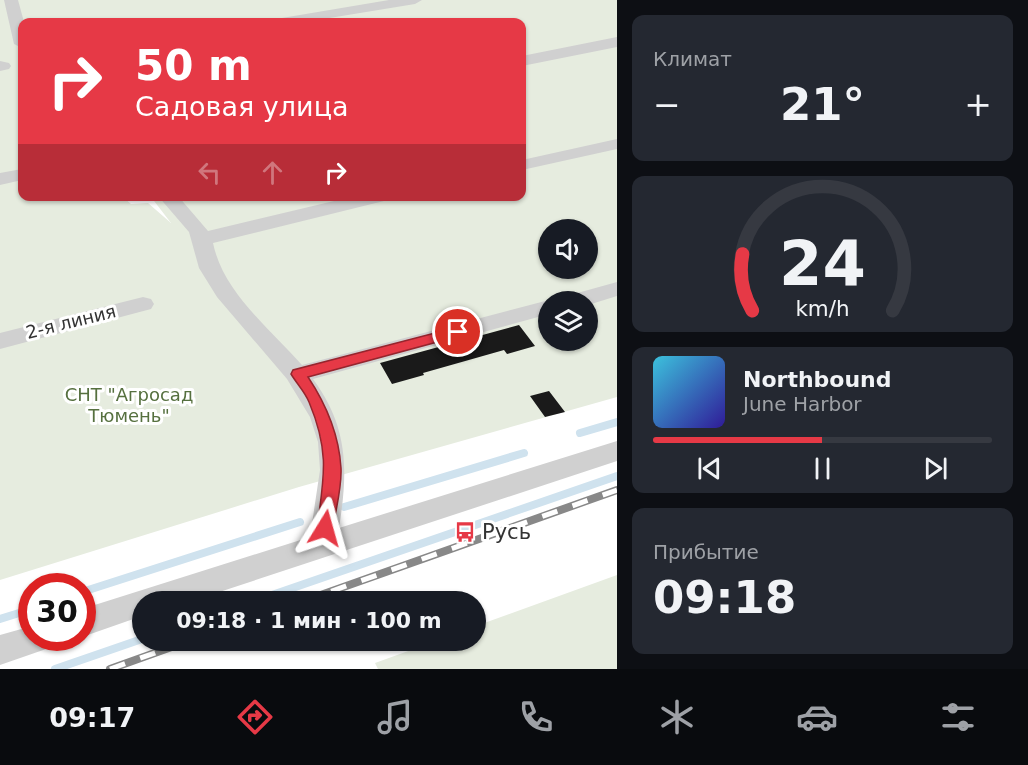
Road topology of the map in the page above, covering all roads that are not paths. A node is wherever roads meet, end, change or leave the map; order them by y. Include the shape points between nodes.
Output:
1 (12, 0) edge
2 (415, 0) edge
3 (306, 18) edge
4 (18, 26) edge
5 (617, 42) edge
6 (526, 60) edge
7 (617, 144) edge
8 (526, 164) edge
9 (18, 176) edge
10 (0, 179) edge
11 (171, 201) edge
12 (360, 201) edge
13 (202, 239) junction
14 (617, 289) edge
15 (598, 294) edge
16 (143, 304) dead end
17 (538, 310) edge
18 (0, 341) edge
19 (298, 374) junction
20 (617, 451) edge
21 (322, 547) junction
22 (181, 591) edge
23 (132, 606) edge
24 (96, 618) edge
25 (18, 644) edge
26 (0, 650) edge

1 - 4 street
2 - 3 street
5 - 6 street
7 - 8 street
9 - 10 street
11 - 13 street
12 - 13 street
13 - 19 street via 208,266 226,292
14 - 15 street
16 - 18 street, 2-я линия
17 - 19 street
19 - 21 street via 315,399 330,441 333,470
20 - 21 street
21 - 22 street
23 - 24 street
25 - 26 street

